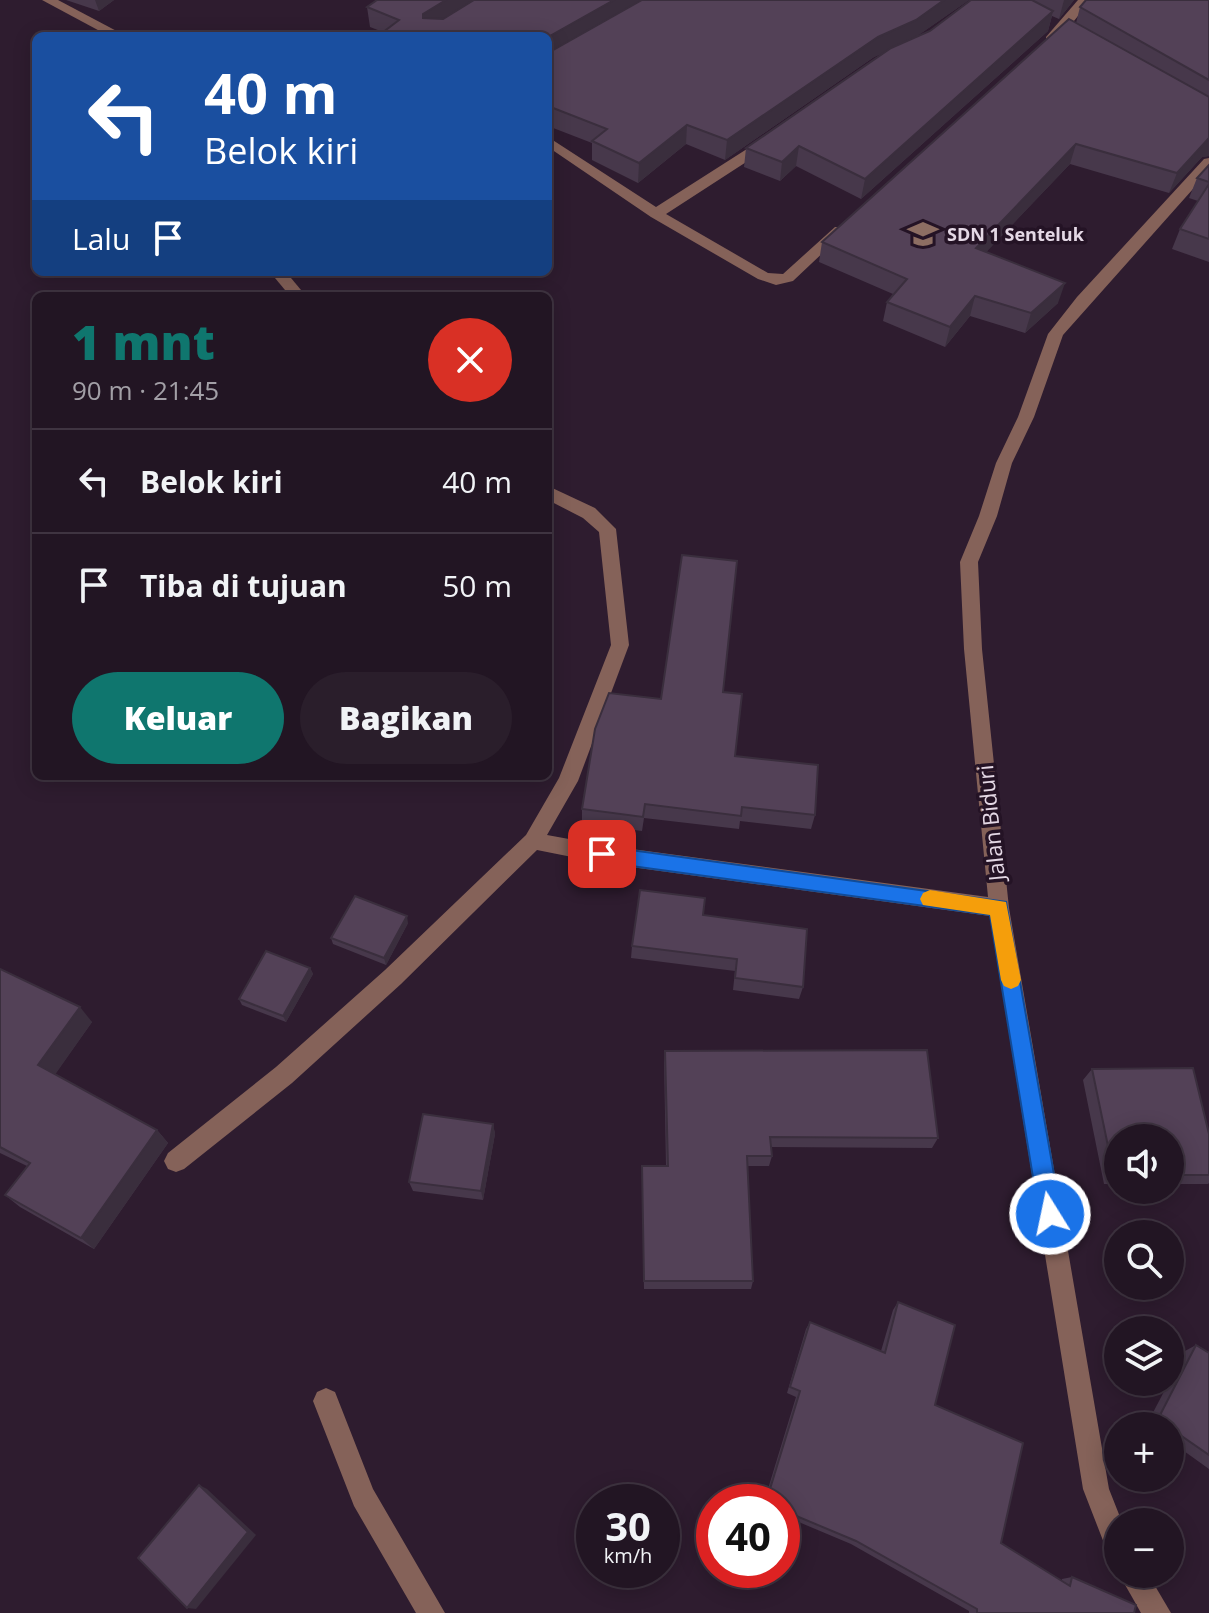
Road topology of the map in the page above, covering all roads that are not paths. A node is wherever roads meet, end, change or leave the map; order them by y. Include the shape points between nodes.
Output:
1 (48, 0) edge
2 (1085, 0) edge
3 (111, 32) edge
4 (1040, 50) edge
5 (778, 135) edge
6 (552, 144) edge
7 (1209, 162) edge
8 (656, 214) junction
9 (851, 220) edge
10 (281, 276) edge
11 (295, 292) edge
12 (552, 494) edge
13 (533, 841) junction
14 (999, 908) junction
15 (176, 1161) dead end
16 (326, 1401) dead end
17 (1104, 1510) edge
18 (1141, 1588) edge
19 (431, 1613) edge
20 (1157, 1613) edge

1 - 3 street
2 - 4 street
5 - 8 street
6 - 8 street
7 - 14 street, Jalan Biduri via 1056,334 969,562
8 - 9 street via 776,280 788,278
10 - 11 street
12 - 13 street via 607,529 620,645 568,781
13 - 14 street
13 - 15 street via 284,1075
14 - 17 street, Jalan Biduri via 1096,1489
16 - 19 street via 363,1497
18 - 20 street

